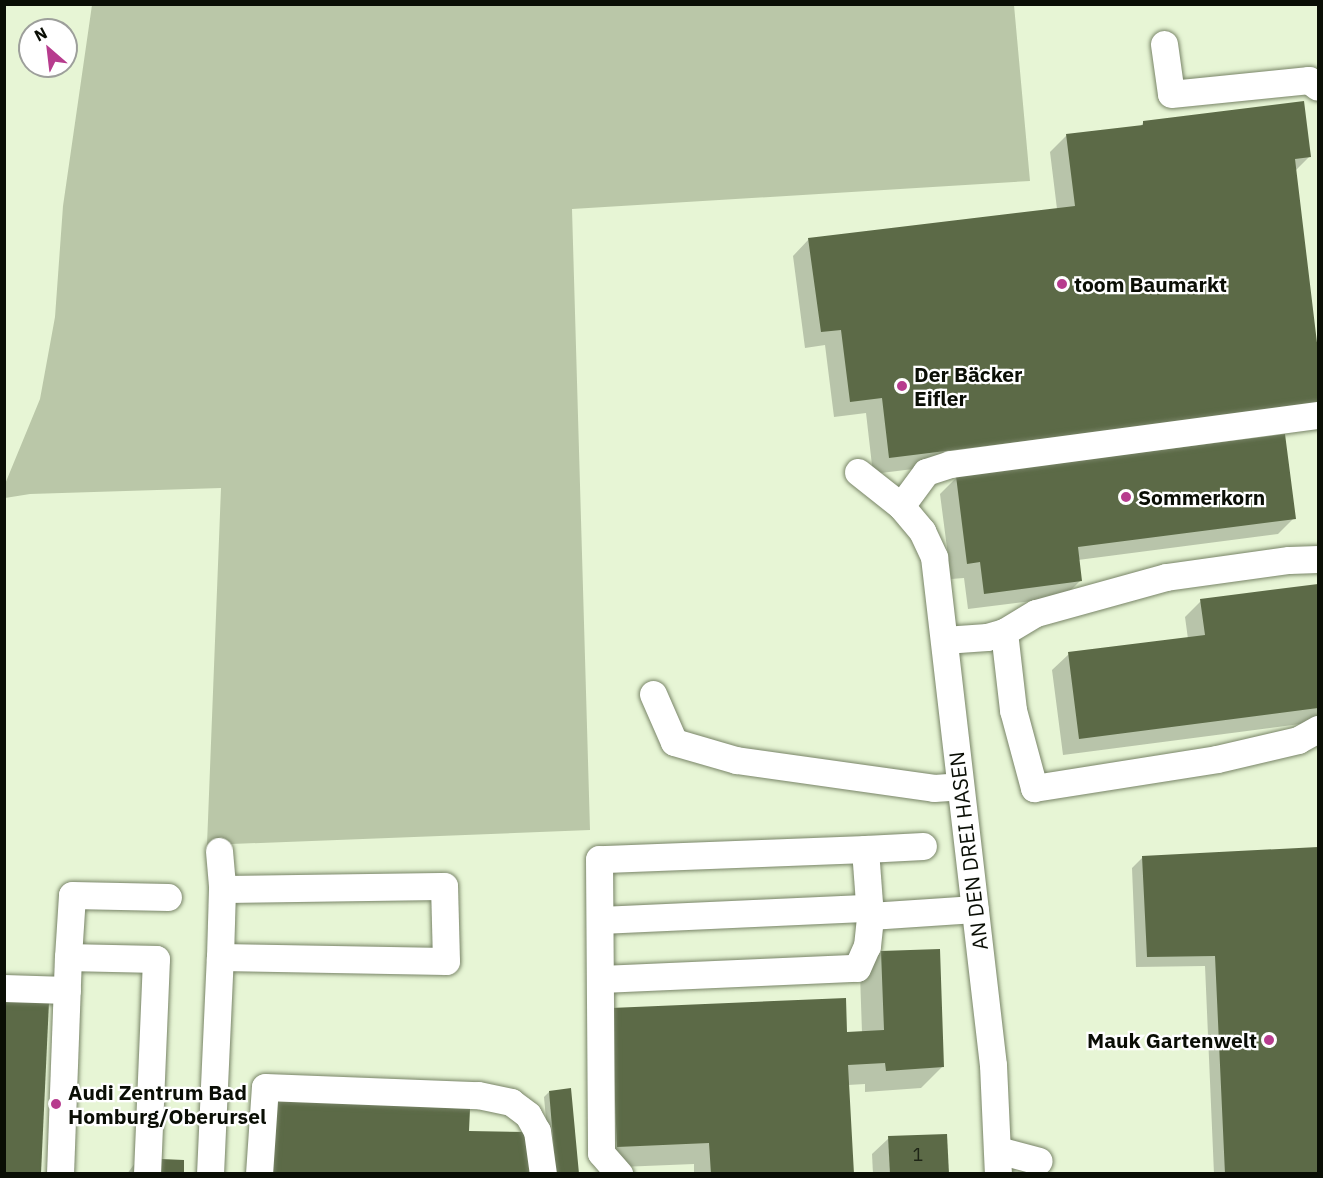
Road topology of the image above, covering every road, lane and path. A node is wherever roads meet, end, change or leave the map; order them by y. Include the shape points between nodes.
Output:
1 (1164, 44) dead end
2 (1318, 87) edge
3 (1318, 415) edge
4 (858, 472) dead end
5 (902, 506) junction
6 (1318, 559) edge
7 (1004, 632) junction
8 (944, 640) junction
9 (653, 694) dead end
10 (1318, 729) edge
11 (960, 786) junction
12 (923, 846) dead end
13 (865, 849) junction
14 (219, 851) dead end
15 (222, 889) junction
16 (168, 897) dead end
17 (975, 909) junction
18 (870, 912) junction
19 (600, 920) junction
20 (68, 957) junction
21 (220, 957) junction
22 (601, 979) junction
23 (4, 988) edge
24 (67, 990) junction
25 (1039, 1161) dead end
26 (998, 1162) edge
27 (60, 1173) edge
28 (147, 1173) edge
29 (210, 1173) edge
30 (259, 1173) edge
31 (543, 1173) edge
32 (619, 1173) edge

1 - 2 street via 1171,94 1309,80
3 - 5 street via 950,464 926,472
4 - 5 street, AN DEN DREI HASEN
5 - 8 street, AN DEN DREI HASEN via 922,531 934,557
6 - 7 street via 1166,578 1036,613
7 - 8 street
7 - 10 street via 1013,710 1034,788 1217,759 1298,740
8 - 11 street, AN DEN DREI HASEN
9 - 11 street via 674,742 684,745 736,760 934,788
11 - 17 street, AN DEN DREI HASEN
12 - 13 street
13 - 18 street
13 - 19 street via 599,859
14 - 15 street
15 - 21 street
15 - 21 street via 444,886 447,961
16 - 20 street via 72,895
17 - 18 street
17 - 26 street, AN DEN DREI HASEN via 993,1065
18 - 19 street
18 - 22 street via 867,946 858,968
19 - 22 street
20 - 24 street
20 - 28 street via 156,959
21 - 29 street
22 - 32 street via 602,1153
23 - 24 street
24 - 27 street
25 - 26 street
30 - 31 street via 265,1087 478,1095 511,1102 528,1115 537,1131

